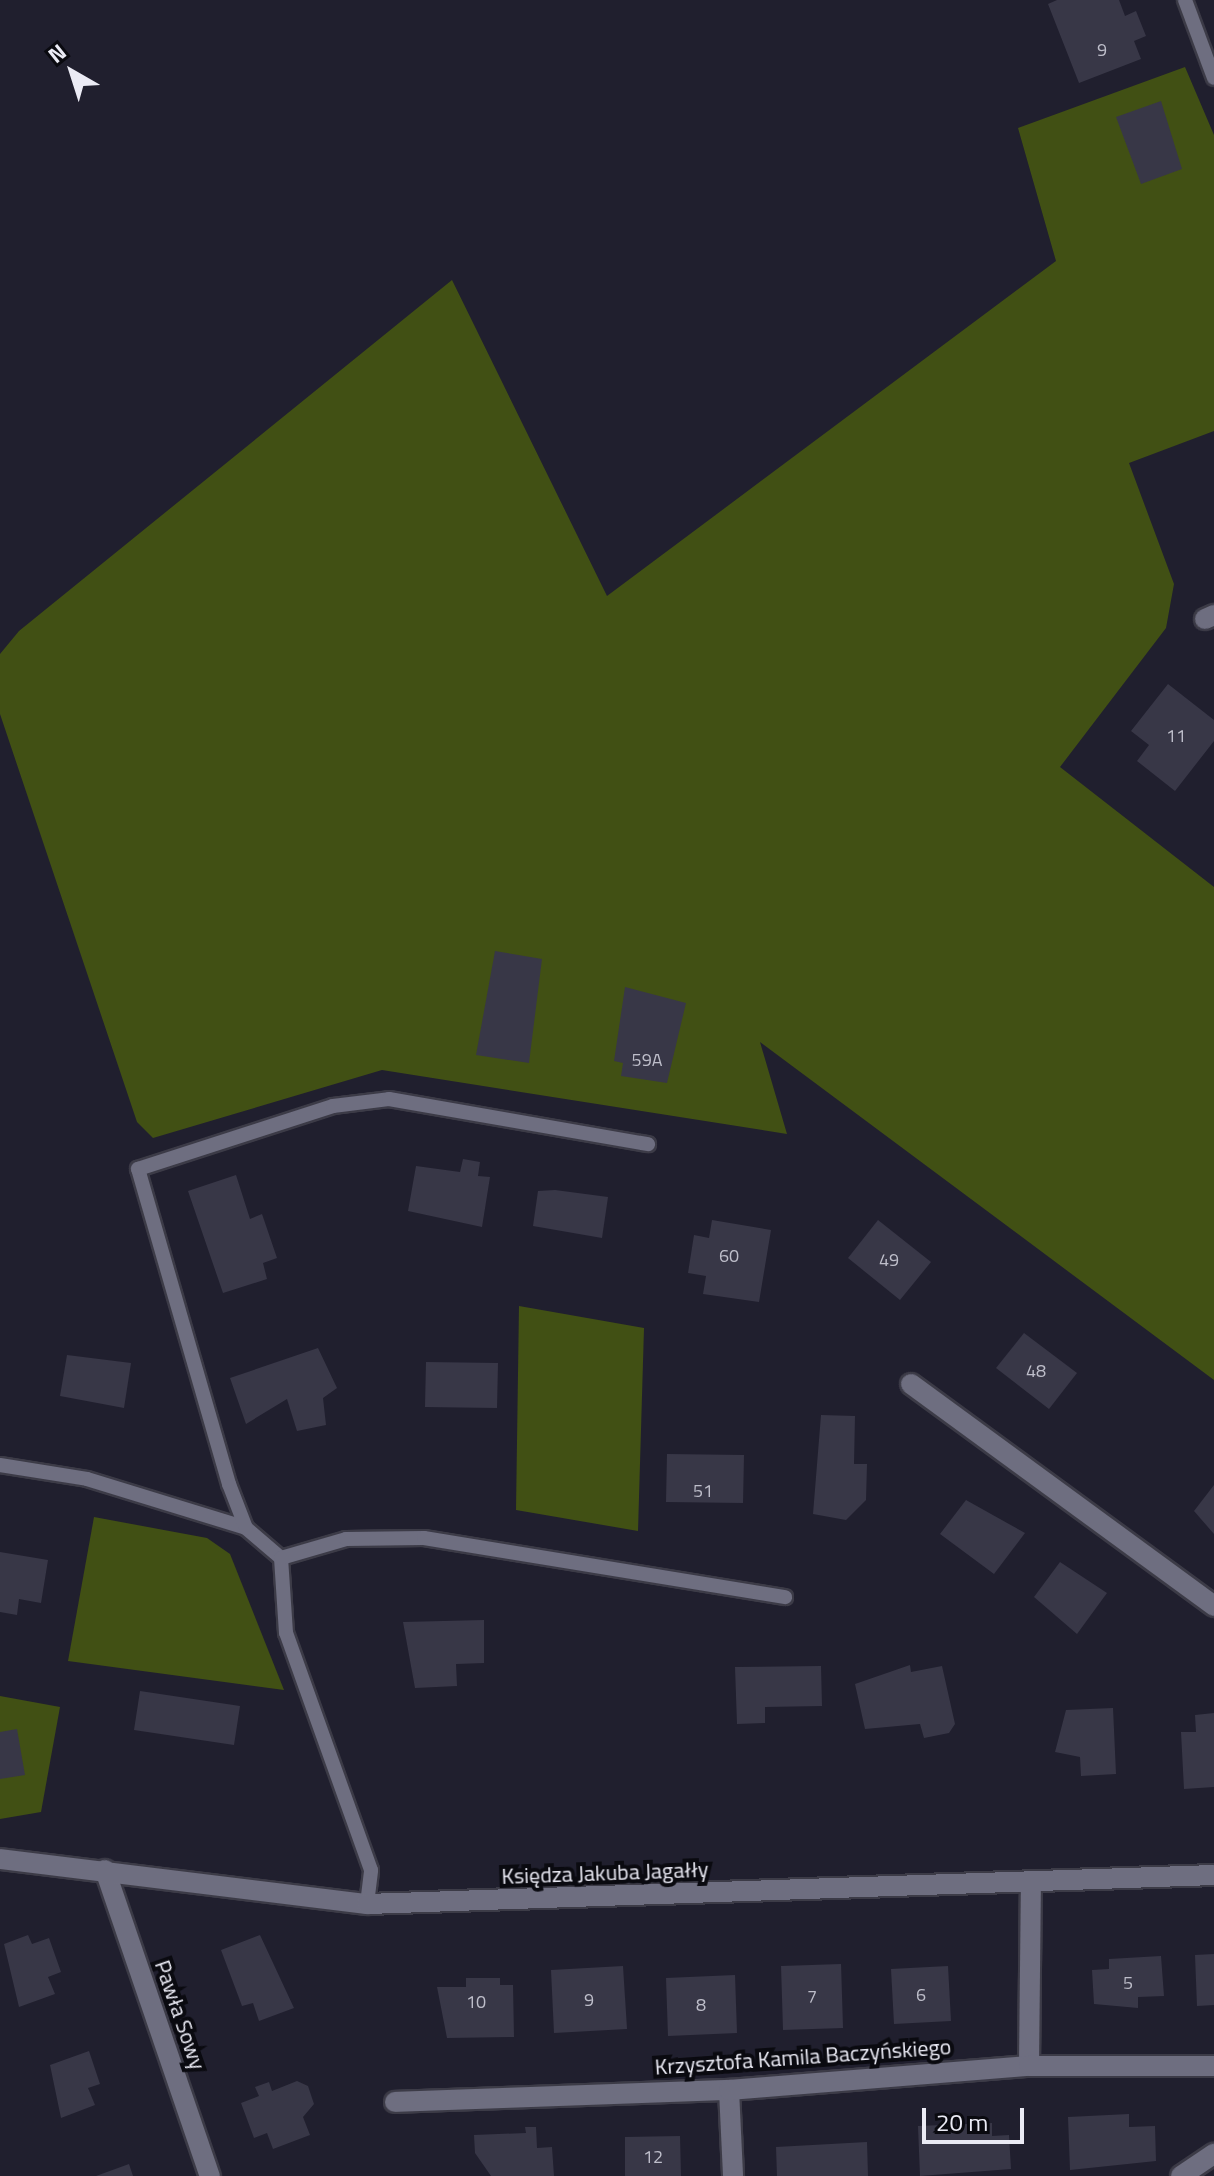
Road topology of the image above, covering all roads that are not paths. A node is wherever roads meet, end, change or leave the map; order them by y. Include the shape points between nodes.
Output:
1 (1185, 0) edge
2 (1214, 78) edge
3 (648, 1144) dead end
4 (911, 1384) dead end
5 (0, 1465) edge
6 (246, 1528) junction
7 (281, 1558) junction
8 (785, 1597) dead end
9 (1214, 1606) edge
10 (0, 1859) edge
11 (105, 1870) junction
12 (1214, 1875) edge
13 (1031, 1881) junction
14 (367, 1904) junction
15 (1029, 2066) junction
16 (1214, 2067) edge
17 (729, 2090) junction
18 (395, 2102) dead end
19 (1214, 2154) edge
20 (210, 2176) edge
21 (733, 2176) edge
22 (1181, 2176) edge

1 - 2 lane
3 - 6 lane via 389,1099 333,1106 138,1169
4 - 9 street
5 - 6 lane via 87,1479
6 - 7 lane
7 - 8 lane via 346,1539 424,1538
7 - 14 lane via 286,1633 371,1870
10 - 11 street, Księdza Jakuba Jagałły
11 - 14 street, Księdza Jakuba Jagałły
11 - 20 street, Pawła Sowy
12 - 13 street, Księdza Jakuba Jagałły
13 - 14 street, Księdza Jakuba Jagałły
13 - 15 street
15 - 16 street, Krzysztofa Kamila Baczyńskiego
15 - 17 street, Krzysztofa Kamila Baczyńskiego
17 - 18 street, Krzysztofa Kamila Baczyńskiego
17 - 21 street
19 - 22 street

